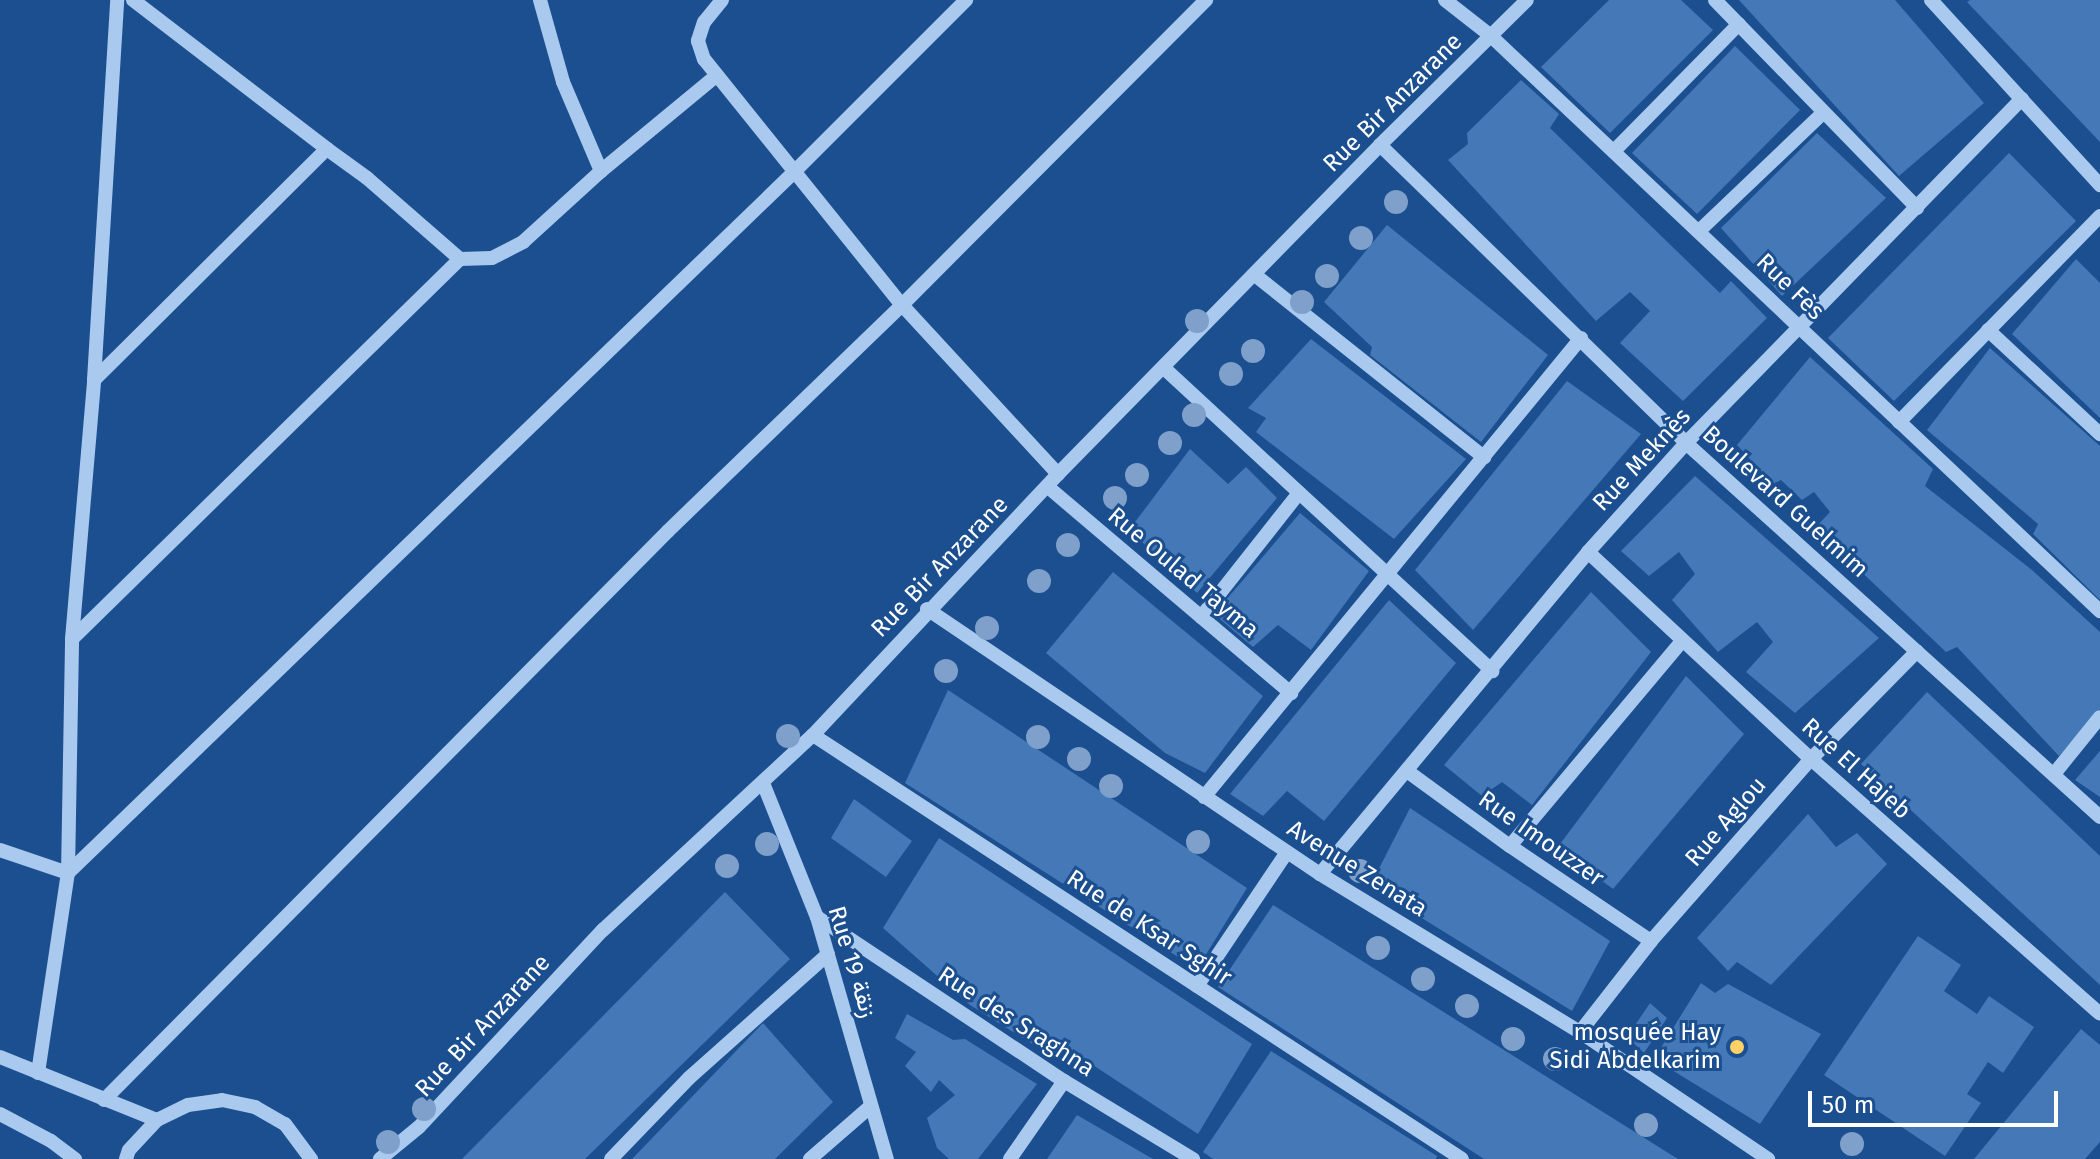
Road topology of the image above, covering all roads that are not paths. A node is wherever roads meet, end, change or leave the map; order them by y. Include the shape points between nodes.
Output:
1 (117, 0) edge
2 (133, 0) edge
3 (540, 0) edge
4 (722, 0) edge
5 (966, 0) edge
6 (1206, 0) edge
7 (1445, 0) edge
8 (1527, 0) edge
9 (1715, 0) edge
10 (1953, 0) edge
11 (1936, 5) edge
12 (1739, 24) junction
13 (1491, 36) junction
14 (716, 76) junction
15 (2022, 99) junction
16 (1822, 114) junction
17 (1380, 145) junction
18 (327, 149) junction
19 (1614, 151) junction
20 (601, 171) junction
21 (793, 173) junction
22 (2100, 185) edge
23 (1917, 208) junction
24 (2100, 216) edge
25 (1699, 231) junction
26 (460, 259) junction
27 (1255, 275) junction
28 (902, 305) junction
29 (1799, 327) junction
30 (1988, 330) junction
31 (1581, 338) junction
32 (1164, 368) junction
33 (94, 380) junction
34 (1899, 422) junction
35 (2100, 434) edge
36 (1686, 443) junction
37 (1484, 457) junction
38 (1058, 474) junction
39 (1048, 487) junction
40 (1299, 493) junction
41 (1588, 552) junction
42 (1388, 574) junction
43 (927, 609) junction
44 (2100, 611) edge
45 (1201, 617) junction
46 (72, 639) junction
47 (1682, 641) junction
48 (1917, 651) junction
49 (1492, 671) junction
50 (1291, 693) junction
51 (2100, 717) edge
52 (813, 735) junction
53 (1811, 759) junction
54 (1407, 771) junction
55 (2054, 774) junction
56 (763, 783) junction
57 (1204, 797) junction
58 (2100, 817) edge
59 (1510, 846) junction
60 (0, 850) edge
61 (1287, 852) junction
62 (68, 873) junction
63 (1320, 874) junction
64 (817, 917) junction
65 (1651, 941) junction
66 (828, 954) junction
67 (1197, 986) junction
68 (2100, 1014) edge
69 (1580, 1032) junction
70 (0, 1057) edge
71 (38, 1073) junction
72 (1064, 1081) junction
73 (104, 1100) junction
74 (871, 1106) junction
75 (0, 1114) edge
76 (157, 1120) junction
77 (75, 1159) edge
78 (126, 1159) edge
79 (311, 1159) edge
80 (380, 1159) edge
81 (611, 1159) edge
82 (810, 1159) edge
83 (887, 1159) edge
84 (1010, 1159) edge
85 (1191, 1159) edge
86 (1462, 1159) edge
87 (1768, 1159) edge

1 - 33 street
2 - 18 street
3 - 20 street via 563,82
4 - 14 street via 704,22 698,41
5 - 21 street
6 - 28 street
7 - 13 street, Rue Fès
8 - 13 street, Rue Bir Anzarane
9 - 12 street
10 - 11 street
11 - 15 street
12 - 16 street
12 - 19 street
13 - 17 street, Rue Bir Anzarane
13 - 19 street, Rue Fès
14 - 20 street
14 - 21 street
15 - 22 street
15 - 23 street, Rue Meknès
16 - 23 street
16 - 25 street
17 - 27 street, Rue Bir Anzarane
17 - 31 street, Boulevard Guelmim
18 - 26 street
18 - 33 street
19 - 25 street, Rue Fès
20 - 26 street via 523,242 492,258
21 - 28 street
21 - 62 street
23 - 29 street, Rue Meknès
24 - 30 street
25 - 29 street, Rue Fès
26 - 46 street
27 - 32 street, Rue Bir Anzarane
27 - 37 street
28 - 38 street
28 - 73 street via 668,531
29 - 34 street, Rue Fès
29 - 36 street, Rue Meknès
30 - 34 street
30 - 35 street
31 - 36 street, Boulevard Guelmim
31 - 37 street
32 - 38 street, Rue Bir Anzarane
32 - 40 street
33 - 46 street
34 - 44 street, Rue Fès
36 - 41 street, Rue Meknès
36 - 48 street, Boulevard Guelmim
37 - 42 street
38 - 39 street, Rue Bir Anzarane
39 - 43 street, Rue Bir Anzarane
39 - 45 street, Rue Oulad Tayma
40 - 42 street
40 - 45 street
41 - 47 street, Rue El Hajeb
41 - 49 street, Rue Meknès
42 - 49 street
42 - 50 street
43 - 52 street, Rue Bir Anzarane
43 - 57 street, Avenue Zenata
45 - 50 street, Rue Oulad Tayma
46 - 62 street
47 - 53 street, Rue El Hajeb
47 - 59 street
48 - 53 street, Rue Aglou
48 - 55 street, Boulevard Guelmim
49 - 54 street, Rue Meknès
50 - 57 street
51 - 55 street
52 - 56 street, Rue Bir Anzarane
52 - 67 street, Rue de Ksar Sghir
53 - 65 street, Rue Aglou
53 - 68 street, Rue El Hajeb
54 - 59 street, Rue Imouzzer
54 - 63 street, Rue Meknès
55 - 58 street, Boulevard Guelmim
56 - 64 street, Rue 19 زنقة
56 - 80 street, Rue Bir Anzarane via 603,930 419,1127
57 - 61 street, Avenue Zenata
59 - 65 street, Rue Imouzzer
60 - 62 street
61 - 63 street, Avenue Zenata
61 - 67 street
62 - 71 street
63 - 69 street, Avenue Zenata
64 - 66 street, Rue 19 زنقة
64 - 72 street, Rue des Sraghna
65 - 69 street, Rue Aglou
66 - 74 street, Rue 19 زنقة
66 - 81 street via 689,1078
67 - 86 street, Rue de Ksar Sghir
69 - 87 street, Avenue Zenata
70 - 71 street
71 - 73 street
72 - 84 street
72 - 85 street, Rue des Sraghna
73 - 76 street
74 - 82 street
74 - 83 street, Rue 19 زنقة
75 - 77 street
76 - 78 street
76 - 79 street via 188,1105 222,1100 255,1107 285,1124

